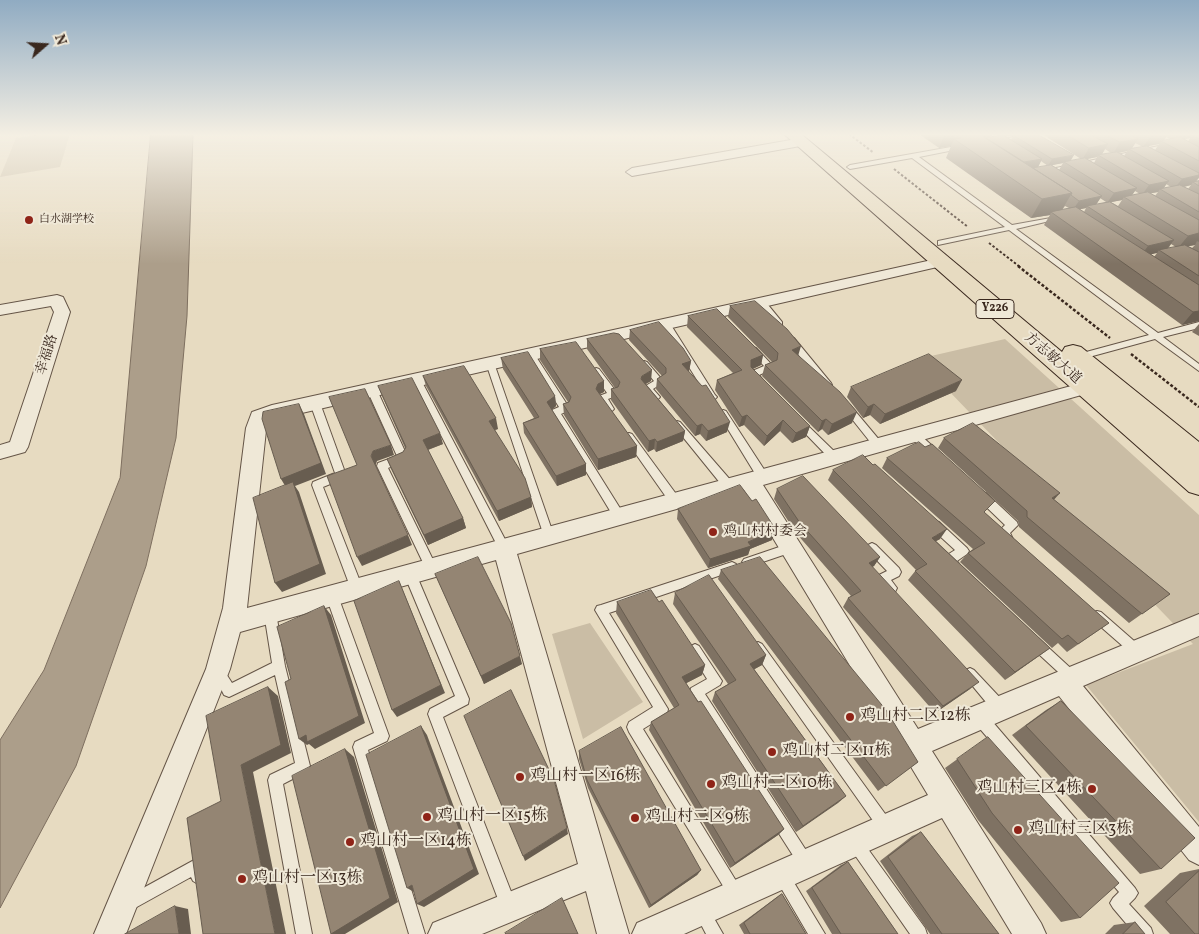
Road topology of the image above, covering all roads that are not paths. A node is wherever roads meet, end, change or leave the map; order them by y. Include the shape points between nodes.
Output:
1 (852, 178) edge
2 (861, 178) edge
3 (943, 178) edge
4 (1062, 209) edge
5 (1011, 228) junction
6 (941, 252) junction
7 (761, 302) junction
8 (0, 310) edge
9 (666, 324) junction
10 (1199, 325) edge
11 (1157, 336) junction
12 (742, 340) edge
13 (530, 354) junction
14 (636, 355) edge
15 (1078, 357) junction
16 (490, 363) junction
17 (592, 366) edge
18 (1199, 368) edge
19 (417, 380) junction
20 (766, 388) edge
21 (1086, 388) junction
22 (372, 390) junction
23 (315, 403) junction
24 (660, 403) edge
25 (613, 414) edge
26 (793, 416) edge
27 (672, 418) edge
28 (624, 430) edge
29 (914, 436) junction
30 (0, 452) edge
31 (865, 452) junction
32 (1199, 457) edge
33 (834, 458) junction
34 (942, 461) edge
35 (747, 481) junction
36 (1199, 484) edge
37 (971, 486) edge
38 (675, 501) junction
39 (620, 516) junction
40 (927, 518) edge
41 (549, 536) junction
42 (861, 537) edge
43 (1017, 546) edge
44 (504, 548) junction
45 (791, 548) junction
46 (431, 568) junction
47 (962, 573) edge
48 (410, 574) junction
49 (357, 589) junction
50 (896, 594) edge
51 (332, 596) junction
52 (1085, 605) edge
53 (270, 613) junction
54 (230, 624) junction
55 (1199, 625) edge
56 (1024, 632) edge
57 (752, 638) edge
58 (688, 640) edge
59 (1137, 651) junction
60 (962, 665) edge
61 (279, 666) junction
62 (218, 670) junction
63 (1068, 680) junction
64 (990, 713) junction
65 (913, 745) junction
66 (948, 801) junction
67 (886, 828) junction
68 (854, 842) junction
69 (1199, 850) edge
70 (794, 869) junction
71 (595, 872) junction
72 (201, 895) edge
73 (736, 895) junction
74 (120, 908) junction
75 (509, 908) junction
76 (708, 922) edge
77 (476, 928) edge
78 (110, 934) edge
79 (304, 934) edge
80 (417, 934) edge
81 (444, 934) edge
82 (613, 934) edge
83 (648, 934) edge
84 (817, 934) edge
85 (919, 934) edge
86 (1030, 934) edge
87 (1145, 934) edge

1 - 6 main road, 方志敏大道 / Y226
2 - 6 main road, 方志敏大道 / Y226
3 - 5 lane
4 - 5 lane via 1070,214
5 - 6 lane via 978,235
5 - 11 lane
6 - 7 street
6 - 15 main road, 方志敏大道 / Y226
6 - 21 main road, 方志敏大道 / Y226
7 - 9 street via 718,316
7 - 31 lane via 838,396
8 - 30 street, 幸福路 via 57,300 62,312 18,447
9 - 13 street via 620,338
9 - 35 lane
10 - 11 lane
11 - 15 lane
11 - 18 lane
12 - 20 lane via 770,367 753,374
13 - 16 street
13 - 39 lane via 565,409 555,412
14 - 24 lane via 660,382 648,388
15 - 32 main road, 方志敏大道 / Y226
16 - 19 street
16 - 41 lane
17 - 25 lane via 613,394 602,398
19 - 22 street
19 - 44 lane
21 - 29 street
21 - 36 main road, 方志敏大道 / Y226
22 - 23 street
22 - 46 lane via 403,458 382,466
23 - 49 lane via 341,475 317,485
23 - 54 street via 259,417 235,608
26 - 33 lane
27 - 35 lane
28 - 38 lane
29 - 31 street
29 - 34 lane
31 - 33 street
33 - 35 street via 798,472
35 - 38 street
35 - 45 street
37 - 43 lane via 1013,525 1002,533
38 - 39 street
39 - 41 street
40 - 47 lane via 963,551 948,560
41 - 44 street
42 - 50 lane via 894,572 883,579
44 - 46 street
44 - 71 street
45 - 65 street
45 - 73 lane via 658,596 601,610 662,709 634,726
46 - 48 street
48 - 49 street
48 - 75 lane via 463,699 435,714
49 - 51 street
51 - 53 street
51 - 80 lane via 382,736 360,748
52 - 59 lane
53 - 54 street
53 - 61 lane
54 - 62 street
55 - 59 street
56 - 63 lane
57 - 67 lane
58 - 70 lane via 716,681 696,692
59 - 63 street
60 - 64 lane
61 - 62 lane via 229,691
61 - 79 lane via 303,766 274,780
62 - 74 street
63 - 64 street
63 - 69 street
64 - 65 street
64 - 87 lane via 1130,893 1118,903
65 - 66 street
66 - 67 street
66 - 86 street
67 - 68 street
68 - 70 street
68 - 85 lane
70 - 73 street
70 - 84 lane
71 - 75 street
71 - 82 street
72 - 74 lane via 196,866
73 - 76 street
74 - 78 street
75 - 77 street
76 - 83 street
77 - 81 street

